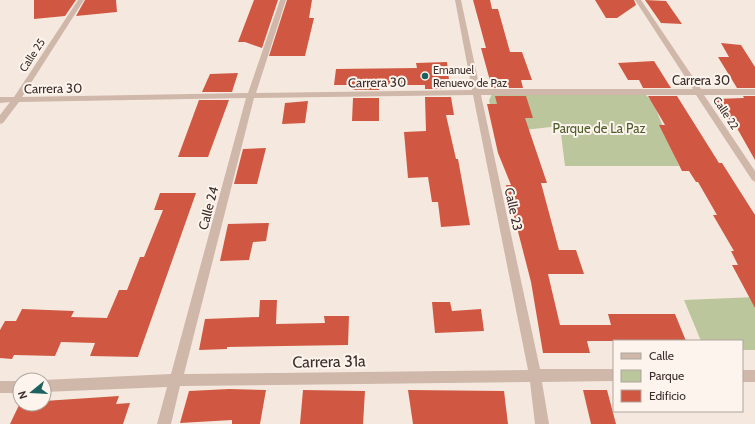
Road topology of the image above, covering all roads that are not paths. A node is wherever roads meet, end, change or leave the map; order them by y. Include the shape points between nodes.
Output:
1 (81, 0) edge
2 (283, 0) edge
3 (458, 0) edge
4 (638, 0) edge
5 (476, 92) junction
6 (699, 92) junction
7 (755, 92) edge
8 (251, 96) junction
9 (0, 100) edge
10 (16, 100) junction
11 (0, 121) edge
12 (755, 178) edge
13 (535, 375) junction
14 (613, 376) edge
15 (743, 376) edge
16 (755, 376) edge
17 (176, 380) junction
18 (52, 386) edge
19 (0, 387) edge
20 (12, 387) edge
21 (164, 424) edge
22 (542, 424) edge

1 - 10 street, Calle 25
2 - 8 street, Calle 24
3 - 5 street, Calle 23
4 - 6 street, Calle 22
5 - 6 street, Carrera 30
5 - 8 street, Carrera 30
5 - 13 street, Calle 23
6 - 7 street, Carrera 30
6 - 12 street, Calle 22
8 - 10 street, Carrera 30
8 - 17 street, Calle 24
9 - 10 street, Carrera 30
10 - 11 street, Calle 25
13 - 14 street, Carrera 31a
13 - 17 street, Carrera 31a
13 - 22 street, Calle 23
15 - 16 street
17 - 18 street, Carrera 31a
17 - 21 street, Calle 24
19 - 20 street

